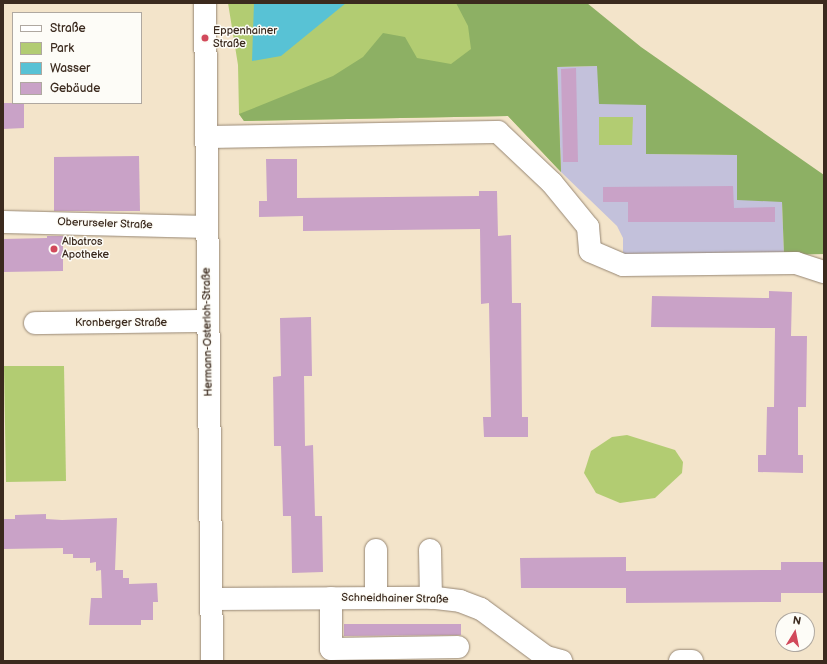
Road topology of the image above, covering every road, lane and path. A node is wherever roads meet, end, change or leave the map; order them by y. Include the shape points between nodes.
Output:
1 (205, 3) edge
2 (206, 137) junction
3 (3, 222) edge
4 (207, 228) junction
5 (824, 272) edge
6 (207, 321) junction
7 (35, 323) dead end
8 (376, 550) dead end
9 (430, 550) dead end
10 (331, 598) junction
11 (376, 598) junction
12 (431, 598) junction
13 (212, 599) junction
14 (458, 647) dead end
15 (212, 661) edge
16 (561, 661) edge
17 (680, 661) edge
18 (692, 661) edge

1 - 2 street, Hermann-Osterloh-Straße
2 - 4 street, Hermann-Osterloh-Straße
2 - 5 street via 498,132 552,183 588,227 590,251 623,265 796,262
3 - 4 street, Oberurseler Straße
4 - 6 street, Hermann-Osterloh-Straße
6 - 7 street, Kronberger Straße
6 - 13 street, Hermann-Osterloh-Straße
8 - 11 street
9 - 12 street
10 - 11 street, Schneidhainer Straße
10 - 13 street, Schneidhainer Straße
10 - 14 street via 331,649
11 - 12 street, Schneidhainer Straße
12 - 16 street, Schneidhainer Straße via 460,601 481,608 546,657
13 - 15 street, Hermann-Osterloh-Straße
17 - 18 street

